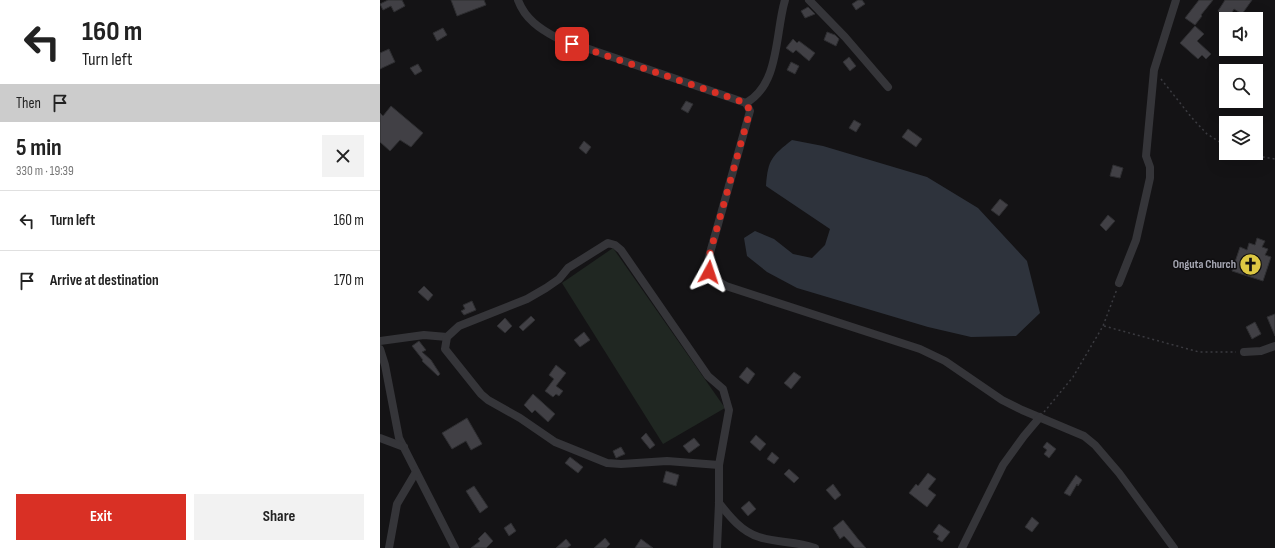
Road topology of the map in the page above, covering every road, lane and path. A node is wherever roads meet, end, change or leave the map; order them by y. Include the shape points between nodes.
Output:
1 (518, 0) edge
2 (786, 0) edge
3 (809, 0) edge
4 (1176, 0) edge
5 (1154, 70) junction
6 (888, 87) dead end
7 (746, 103) junction
8 (1219, 142) edge
9 (1263, 157) edge
10 (1275, 159) edge
11 (1120, 283) joint
12 (1103, 326) junction
13 (447, 337) junction
14 (380, 341) edge
15 (1275, 346) edge
16 (380, 349) edge
17 (1244, 352) joint
18 (1040, 416) junction
19 (380, 438) edge
20 (404, 447) junction
21 (718, 465) junction
22 (416, 472) junction
23 (720, 503) junction
24 (389, 548) edge
25 (454, 548) edge
26 (717, 548) edge
27 (815, 548) edge
28 (962, 548) edge
29 (1174, 548) edge

1 - 7 street via 530,20 557,38
2 - 7 street via 769,75 762,90
3 - 6 street via 846,37
4 - 5 street
5 - 8 path via 1192,118 1207,134
5 - 11 street via 1146,156 1150,178 1136,240
7 - 18 street via 750,111 708,260 709,272 715,280 726,286 920,349 944,361 1002,400
9 - 10 path
11 - 12 path
12 - 17 path via 1199,352
12 - 18 path via 1073,377
13 - 14 street via 424,335
13 - 21 street via 445,349 481,394 555,442 607,463 666,461
13 - 21 street via 459,326 546,288 559,279 568,268 608,243 615,245 708,376 723,389 729,410
15 - 17 street via 1261,351
16 - 20 street via 396,427
18 - 28 street via 1003,465
18 - 29 street via 1084,436 1094,445 1119,473
19 - 20 street
20 - 22 street
21 - 23 street
22 - 24 street via 397,504
22 - 25 street
23 - 26 street
23 - 27 street via 735,522 758,537

